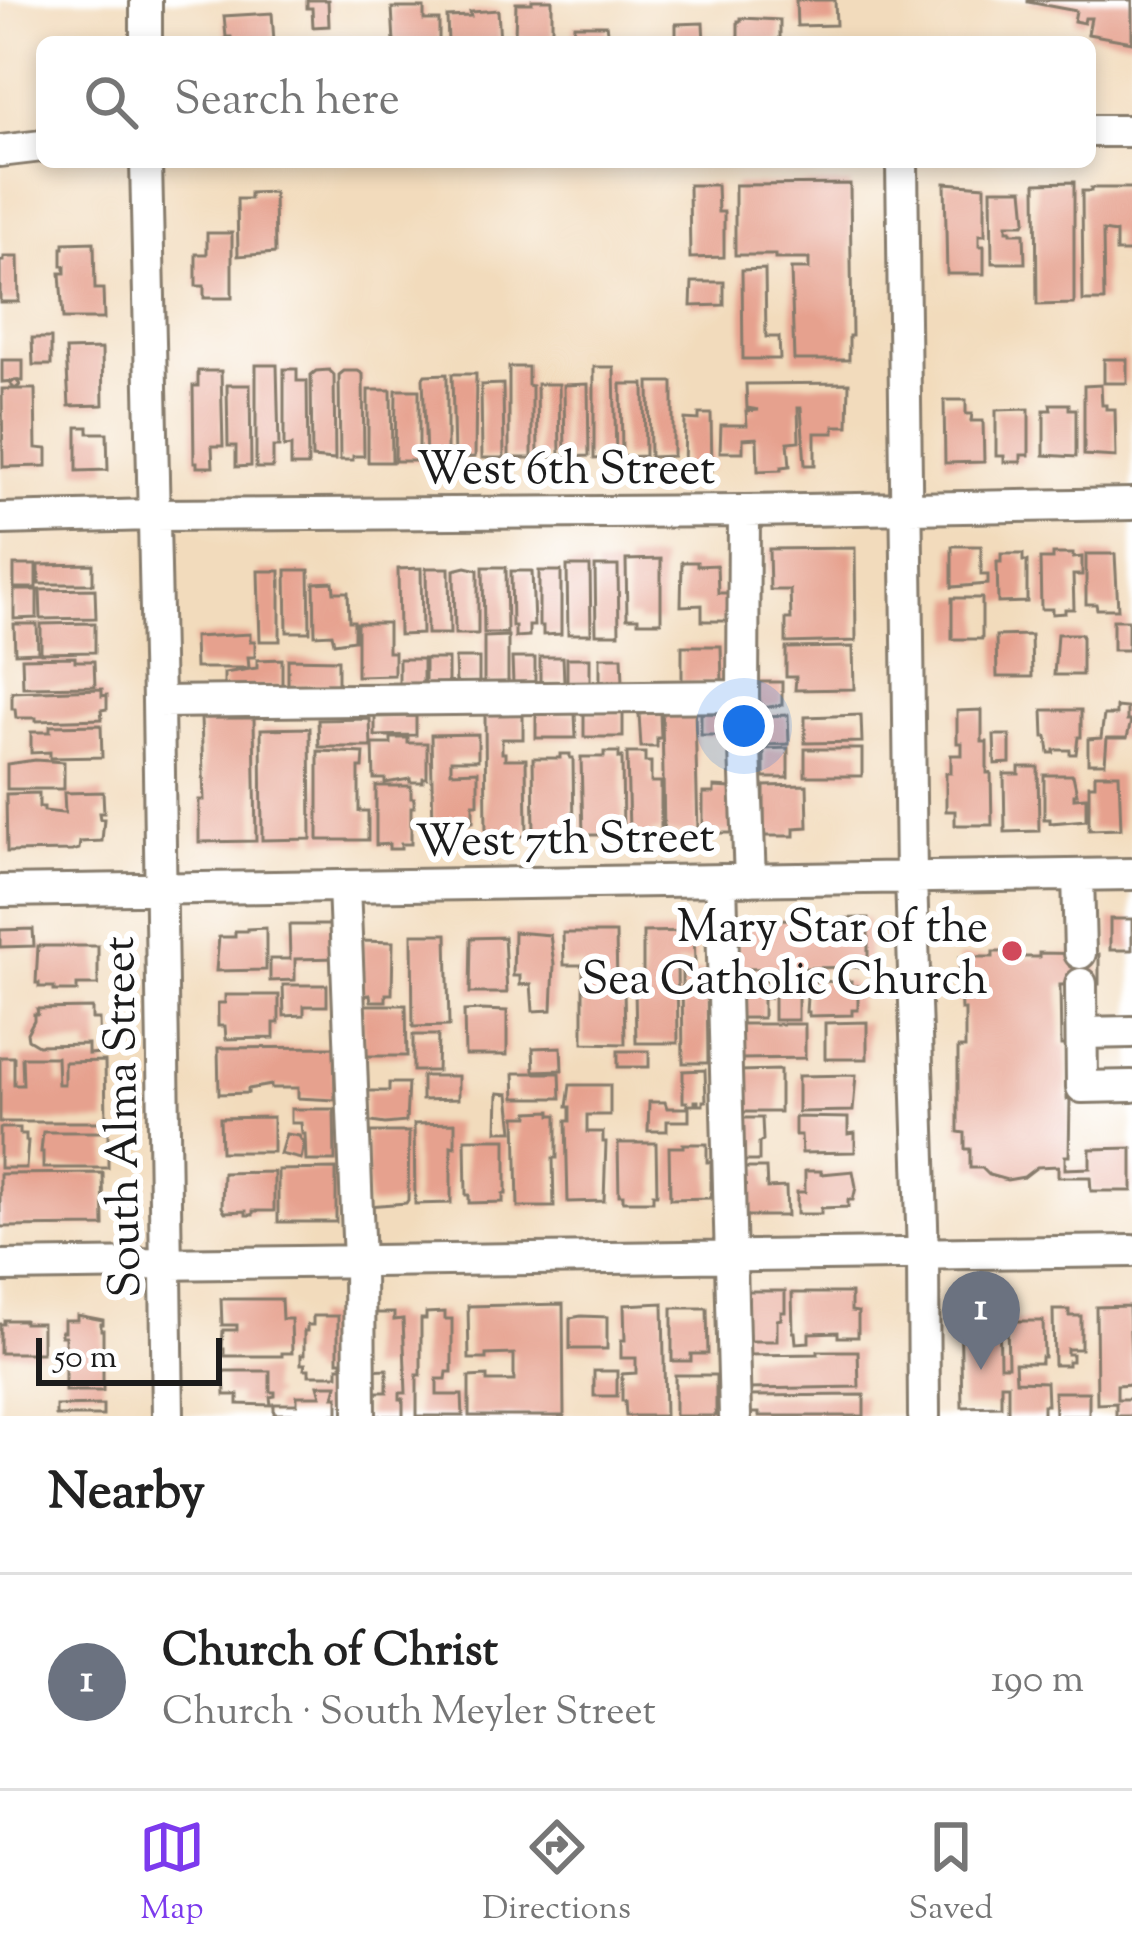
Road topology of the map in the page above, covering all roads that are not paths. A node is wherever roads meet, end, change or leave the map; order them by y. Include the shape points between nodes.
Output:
1 (146, 0) edge
2 (146, 36) edge
3 (1096, 131) edge
4 (1132, 131) edge
5 (36, 147) edge
6 (0, 151) edge
7 (902, 168) edge
8 (147, 177) edge
9 (1132, 504) edge
10 (908, 507) junction
11 (744, 511) junction
12 (153, 515) junction
13 (0, 519) edge
14 (743, 696) junction
15 (158, 702) junction
16 (1132, 874) edge
17 (1078, 875) junction
18 (911, 877) junction
19 (735, 880) junction
20 (344, 886) junction
21 (161, 888) junction
22 (0, 891) edge
23 (1132, 1032) edge
24 (1082, 1033) junction
25 (1132, 1086) edge
26 (1132, 1252) edge
27 (922, 1255) junction
28 (732, 1257) junction
29 (359, 1262) junction
30 (168, 1265) junction
31 (0, 1266) edge
32 (168, 1416) edge
33 (360, 1416) edge
34 (735, 1416) edge
35 (924, 1416) edge

1 - 2 street
3 - 4 street
5 - 6 street
7 - 10 street
8 - 12 street, South Alma Street
9 - 10 street, West 6th Street
10 - 11 street, West 6th Street
10 - 18 street
11 - 12 street, West 6th Street
11 - 14 street
12 - 13 street, West 6th Street
12 - 15 street, South Alma Street
14 - 15 street
14 - 19 street
15 - 21 street, South Alma Street
16 - 17 street, West 7th Street
17 - 18 street, West 7th Street
17 - 24 street
18 - 19 street, West 7th Street
18 - 27 street
19 - 20 street, West 7th Street
19 - 28 street
20 - 21 street, West 7th Street
20 - 29 street
21 - 22 street, West 7th Street
21 - 30 street, South Alma Street
23 - 24 street
24 - 25 street via 1082,1087
26 - 27 street
27 - 28 street
27 - 35 street
28 - 29 street
28 - 34 street
29 - 30 street
29 - 33 street
30 - 31 street
30 - 32 street, South Alma Street

